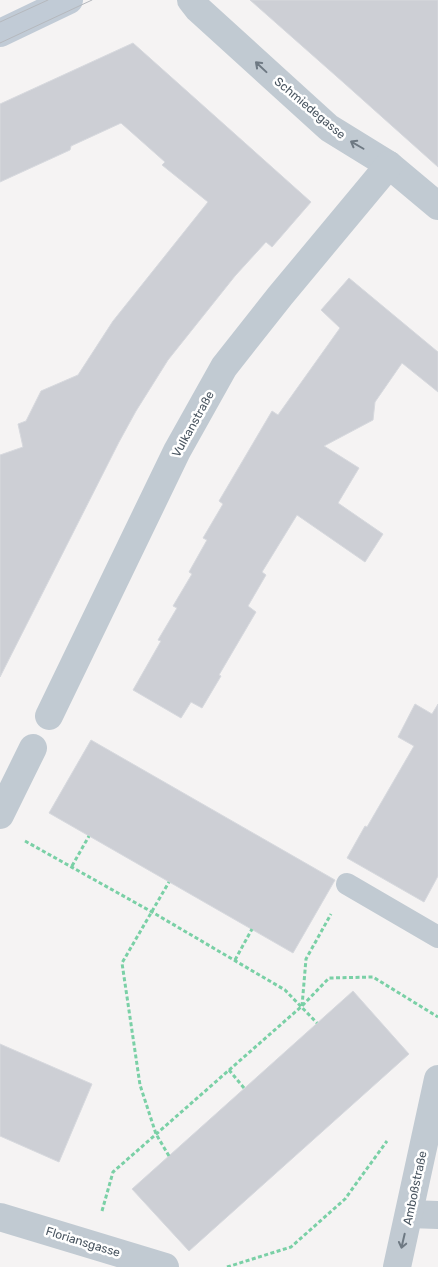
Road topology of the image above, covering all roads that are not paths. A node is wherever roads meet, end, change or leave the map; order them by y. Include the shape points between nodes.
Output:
1 (70, 0) edge
2 (191, 0) edge
3 (0, 33) edge
4 (389, 165) junction
5 (438, 206) edge
6 (49, 716) dead end
7 (33, 748) dead end
8 (0, 815) edge
9 (347, 884) road end
10 (438, 937) edge
11 (438, 1079) edge
12 (409, 1214) junction
13 (438, 1214) edge
14 (0, 1218) edge
15 (165, 1267) edge
16 (397, 1267) edge

1 - 3 main road
4 -> 2 street, Schmiedegasse via 329,128
4 - 5 street, Schmiedegasse
4 - 6 street, Vulkanstraße via 224,368 177,451
7 - 8 street
9 - 10 lane
11 - 12 street, Amboßstraße
12 - 13 street
12 -> 16 street, Amboßstraße
14 - 15 street, Floriansgasse

